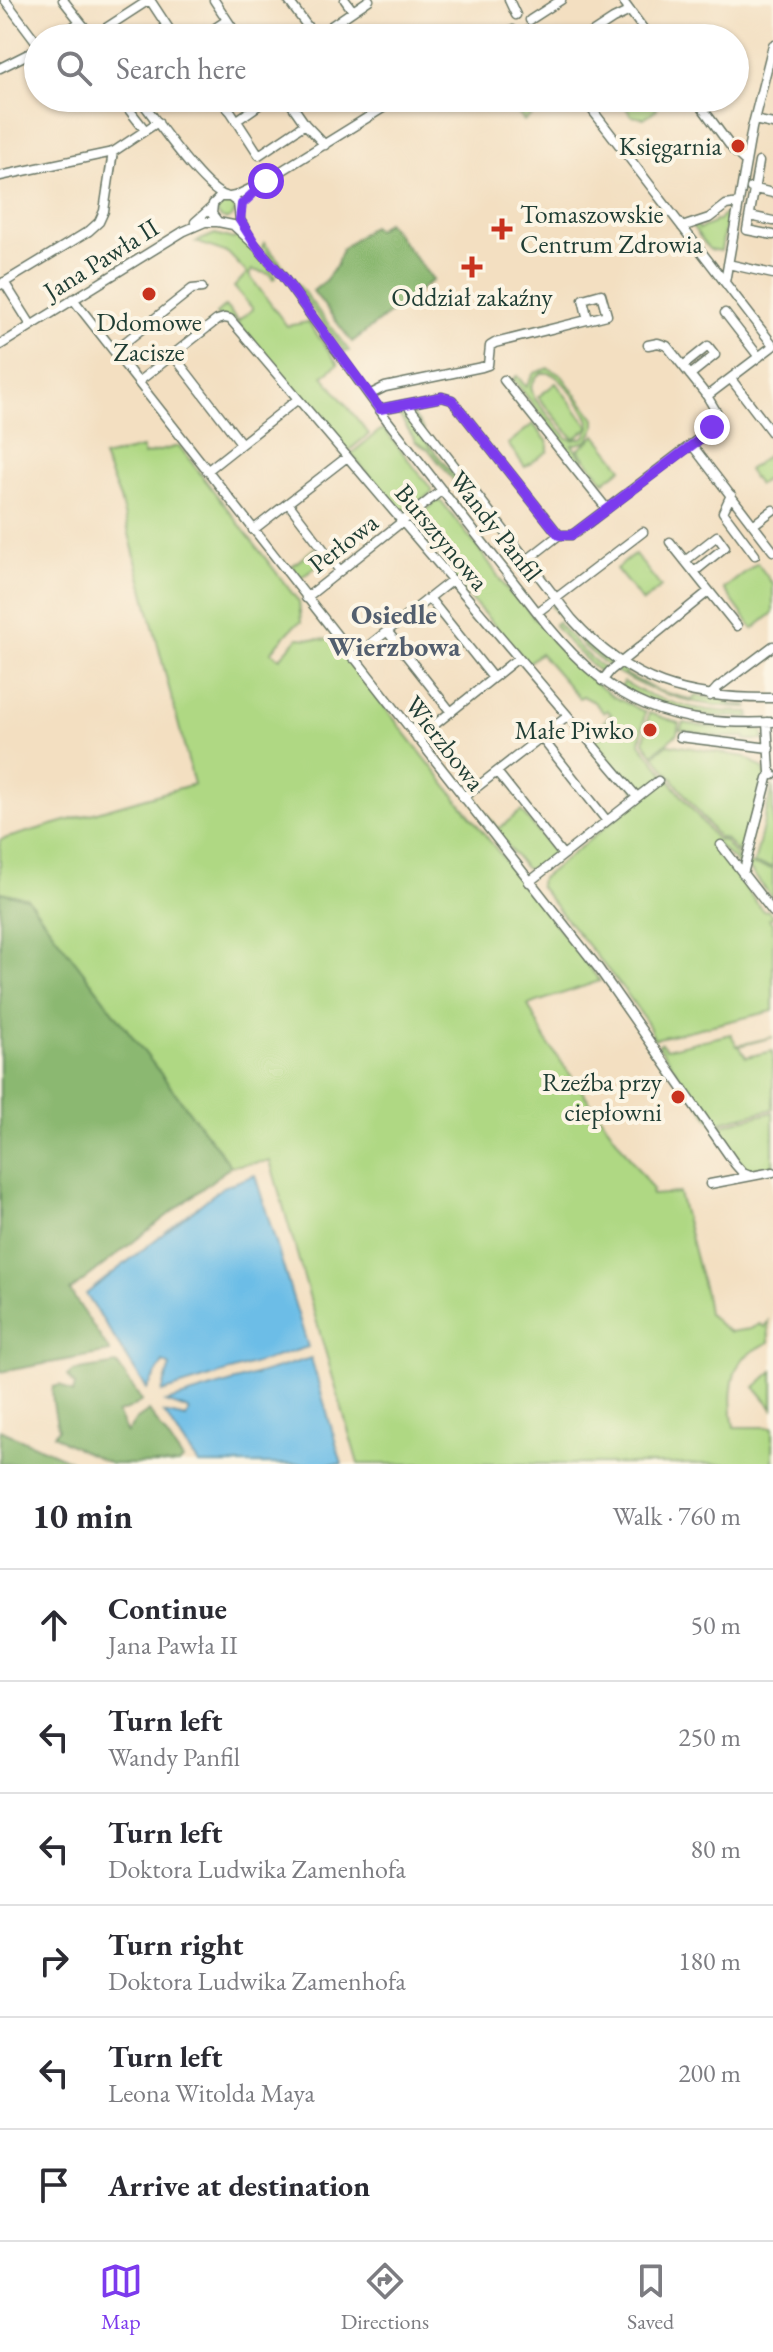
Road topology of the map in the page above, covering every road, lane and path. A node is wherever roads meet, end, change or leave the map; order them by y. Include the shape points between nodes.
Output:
1 (5, 0) edge
2 (63, 0) edge
3 (214, 0) edge
4 (288, 0) edge
5 (345, 0) edge
6 (369, 0) edge
7 (509, 0) edge
8 (561, 0) edge
9 (622, 0) edge
10 (145, 1) edge
11 (353, 11) junction
12 (630, 11) junction
13 (516, 15) junction
14 (227, 20) junction
15 (530, 20) junction
16 (80, 22) joint
17 (77, 24) edge
18 (112, 24) edge
19 (164, 24) edge
20 (221, 24) edge
21 (230, 24) edge
22 (306, 24) edge
23 (334, 24) edge
24 (512, 24) edge
25 (531, 24) edge
26 (605, 24) edge
27 (640, 24) edge
28 (24, 26) edge
29 (773, 45) edge
30 (24, 54) edge
31 (0, 68) edge
32 (131, 112) edge
33 (150, 112) edge
34 (229, 112) edge
35 (249, 112) edge
36 (297, 112) edge
37 (375, 112) edge
38 (594, 112) edge
39 (705, 112) edge
40 (372, 114) joint
41 (754, 120) junction
42 (236, 121) junction
43 (158, 122) junction
44 (305, 124) junction
45 (773, 124) edge
46 (145, 130) junction
47 (325, 145) junction
48 (113, 152) junction
49 (746, 162) junction
50 (759, 162) dead end
51 (197, 172) junction
52 (0, 176) edge
53 (262, 183) junction
54 (742, 186) junction
55 (754, 188) junction
56 (773, 193) edge
57 (228, 196) junction
58 (739, 203) junction
59 (213, 206) junction
60 (240, 210) junction
61 (750, 216) junction
62 (773, 221) edge
63 (222, 223) junction
64 (682, 227) junction
65 (182, 232) junction
66 (773, 235) edge
67 (257, 247) junction
68 (708, 261) junction
69 (725, 268) junction
70 (773, 274) edge
71 (2, 284) edge
72 (202, 288) dead end
73 (73, 299) junction
74 (725, 313) dead end
75 (588, 320) dead end
76 (31, 325) junction
77 (0, 345) edge
78 (648, 345) dead end
79 (773, 346) edge
80 (114, 351) junction
81 (173, 355) junction
82 (759, 357) junction
83 (683, 366) junction
84 (690, 375) junction
85 (731, 379) junction
86 (504, 380) dead end
87 (138, 382) junction
88 (369, 395) junction
89 (707, 396) junction
90 (298, 399) junction
91 (407, 404) junction
92 (380, 409) junction
93 (773, 434) edge
94 (241, 443) junction
95 (692, 445) junction
96 (347, 457) junction
97 (207, 471) junction
98 (442, 490) junction
99 (731, 495) junction
100 (288, 503) junction
101 (607, 509) junction
102 (773, 510) edge
103 (403, 522) junction
104 (753, 525) junction
105 (253, 530) junction
106 (643, 532) dead end
107 (559, 535) junction
108 (670, 542) dead end
109 (773, 551) edge
110 (755, 555) dead end
111 (527, 560) junction
112 (685, 561) junction
113 (340, 571) junction
114 (694, 572) junction
115 (452, 580) junction
116 (709, 591) junction
117 (306, 598) junction
118 (429, 598) junction
119 (557, 598) junction
120 (538, 612) junction
121 (737, 626) dead end
122 (387, 631) junction
123 (773, 646) edge
124 (353, 658) junction
125 (518, 658) junction
126 (621, 662) junction
127 (493, 678) junction
128 (602, 681) junction
129 (710, 696) junction
130 (773, 698) edge
131 (451, 712) junction
132 (568, 716) junction
133 (770, 722) edge
134 (541, 737) junction
135 (680, 737) dead end
136 (417, 739) junction
137 (770, 754) edge
138 (497, 772) junction
139 (771, 776) edge
140 (658, 781) dead end
141 (637, 797) junction
142 (463, 798) junction
143 (607, 821) junction
144 (721, 845) dead end
145 (563, 855) junction
146 (743, 874) junction
147 (529, 882) junction
148 (773, 912) edge
149 (773, 1172) edge
150 (750, 1176) junction
151 (710, 1184) dead end

1 - 28 street
2 - 16 street
3 - 14 street
4 - 22 street
5 - 11 street
6 - 11 street
7 - 13 street
8 - 15 street
9 - 12 street
10 - 18 street
10 - 19 street
11 - 23 street
12 - 26 street
12 - 27 street
13 - 15 street
13 - 24 street
14 - 20 street
14 - 21 street
15 - 25 street
16 - 17 street
29 - 41 street
30 - 31 street
32 - 46 street
33 - 43 street
34 - 42 street
35 - 42 street
36 - 44 street
37 - 40 street
38 - 64 street
39 - 49 street
40 - 47 street
41 - 45 street
41 - 49 street
42 - 44 street via 259,155
43 - 46 street
43 - 51 street
44 - 47 street
46 - 48 street
47 - 53 street
48 - 52 street
48 - 71 street via 99,222
49 - 54 street
50 - 55 street
51 - 57 street
51 - 59 street
53 - 57 street
53 - 60 street
54 - 55 street
54 - 58 street
55 - 56 street
55 - 61 street
57 - 59 street
57 - 60 street
58 - 64 street
58 - 69 street
59 - 63 street via 212,214
59 - 65 street, Jana Pawła II
60 - 63 street via 236,220
60 - 67 street, Wandy Panfil via 243,227
61 - 62 street
61 - 66 street via 747,230
63 - 65 street, Jana Pawła II via 205,222
63 - 67 street, Wandy Panfil via 233,225
64 - 68 street
65 - 73 street, Jana Pawła II
67 - 88 street, Wandy Panfil
68 - 69 street
68 - 69 street
69 - 70 street
69 - 79 street
71 - 76 street
72 - 80 street via 192,289
73 - 76 street, Jana Pawła II
73 - 80 street, Wierzbowa
74 - 82 street
75 - 88 street via 495,343 488,365
76 - 77 street, Jana Pawła II
78 - 83 street via 667,346
79 - 82 street
80 - 87 street, Wierzbowa
81 - 87 street
81 - 90 street, Bursztynowa via 221,318 230,319
81 - 94 street
82 - 85 street
83 - 84 street
83 - 84 street via 708,346 715,355
84 - 89 street
85 - 89 street
85 - 93 street
86 - 101 street
87 - 97 street, Wierzbowa
88 - 92 street, Wandy Panfil
89 - 95 street via 717,413 715,422
90 - 94 street
90 - 96 street, Bursztynowa
91 - 92 street
91 - 107 street via 452,400
91 - 111 street
92 - 98 street, Wandy Panfil
94 - 97 street
95 - 99 street
95 - 101 street
96 - 100 street
96 - 103 street, Bursztynowa
97 - 105 street, Wierzbowa
98 - 103 street, Perłowa
98 - 120 street, Wandy Panfil
99 - 104 street
99 - 110 street via 723,512
100 - 105 street
100 - 113 street
101 - 107 street via 571,535
102 - 104 street
103 - 113 street, Perłowa
103 - 115 street, Bursztynowa
104 - 109 street
105 - 117 street, Wierzbowa
106 - 119 street
107 - 111 street
108 - 112 street
111 - 119 street
112 - 114 street
112 - 114 street via 717,536 725,547
113 - 117 street, Perłowa
114 - 116 street
115 - 118 street
115 - 125 street, Bursztynowa
116 - 121 street
116 - 126 street
117 - 124 street, Wierzbowa
118 - 122 street
118 - 127 street
119 - 120 street
119 - 126 street via 587,635
120 - 128 street, Wandy Panfil
122 - 124 street
122 - 131 street
123 - 129 street
124 - 136 street, Wierzbowa
125 - 127 street
125 - 132 street, Bursztynowa
126 - 128 street
126 - 129 street via 659,683
127 - 131 street
128 - 133 street, Wandy Panfil via 683,718
129 - 130 street
131 - 136 street
132 - 134 street
132 - 141 street, Bursztynowa
133 - 137 street
134 - 138 street
134 - 143 street
135 - 137 street
136 - 142 street, Wierzbowa
137 - 139 street
138 - 142 street
138 - 145 street
139 - 146 street
140 - 141 street
141 - 143 street
142 - 147 street, Wierzbowa
143 - 145 street
144 - 146 street
145 - 147 street
146 - 148 street
147 - 150 street, Wierzbowa via 599,969 739,1169
149 - 150 street
150 - 151 street

